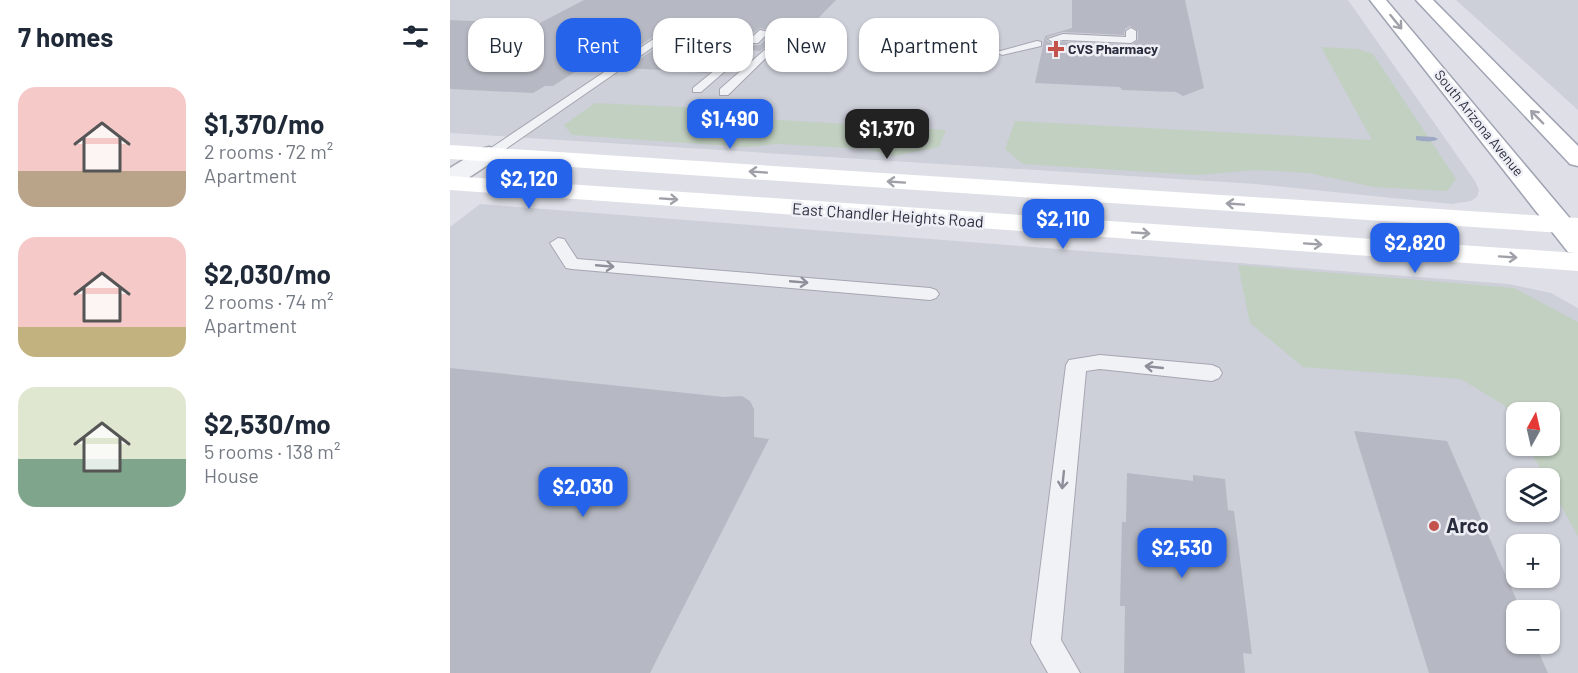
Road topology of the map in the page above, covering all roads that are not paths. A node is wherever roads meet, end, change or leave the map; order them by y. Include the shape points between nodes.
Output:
1 (1378, 0) edge
2 (1424, 0) edge
3 (1131, 31) dead end
4 (1053, 39) dead end
5 (653, 43) edge
6 (764, 43) junction
7 (1037, 44) dead end
8 (1002, 52) dead end
9 (748, 86) dead end
10 (703, 91) dead end
11 (724, 92) dead end
12 (450, 152) edge
13 (489, 154) junction
14 (1578, 159) edge
15 (642, 165) junction
16 (450, 181) edge
17 (610, 194) junction
18 (1573, 232) edge
19 (558, 243) dead end
20 (1578, 262) edge
21 (930, 294) dead end
22 (1212, 373) dead end
23 (1065, 673) edge

1 -> 18 main road, South Arizona Avenue
14 -> 2 main road
3 - 4 lane via 1131,40
5 - 13 lane
6 - 9 lane
6 - 10 lane
6 - 11 lane
7 - 8 lane
12 - 13 main road, East Chandler Heights Road
13 - 15 main road, East Chandler Heights Road
13 - 16 street
15 - 17 main road
18 -> 15 main road, East Chandler Heights Road
16 - 17 main road, East Chandler Heights Road
17 -> 20 main road, East Chandler Heights Road
19 -> 21 lane via 572,264
22 -> 23 lane via 1100,362 1076,365 1046,643

